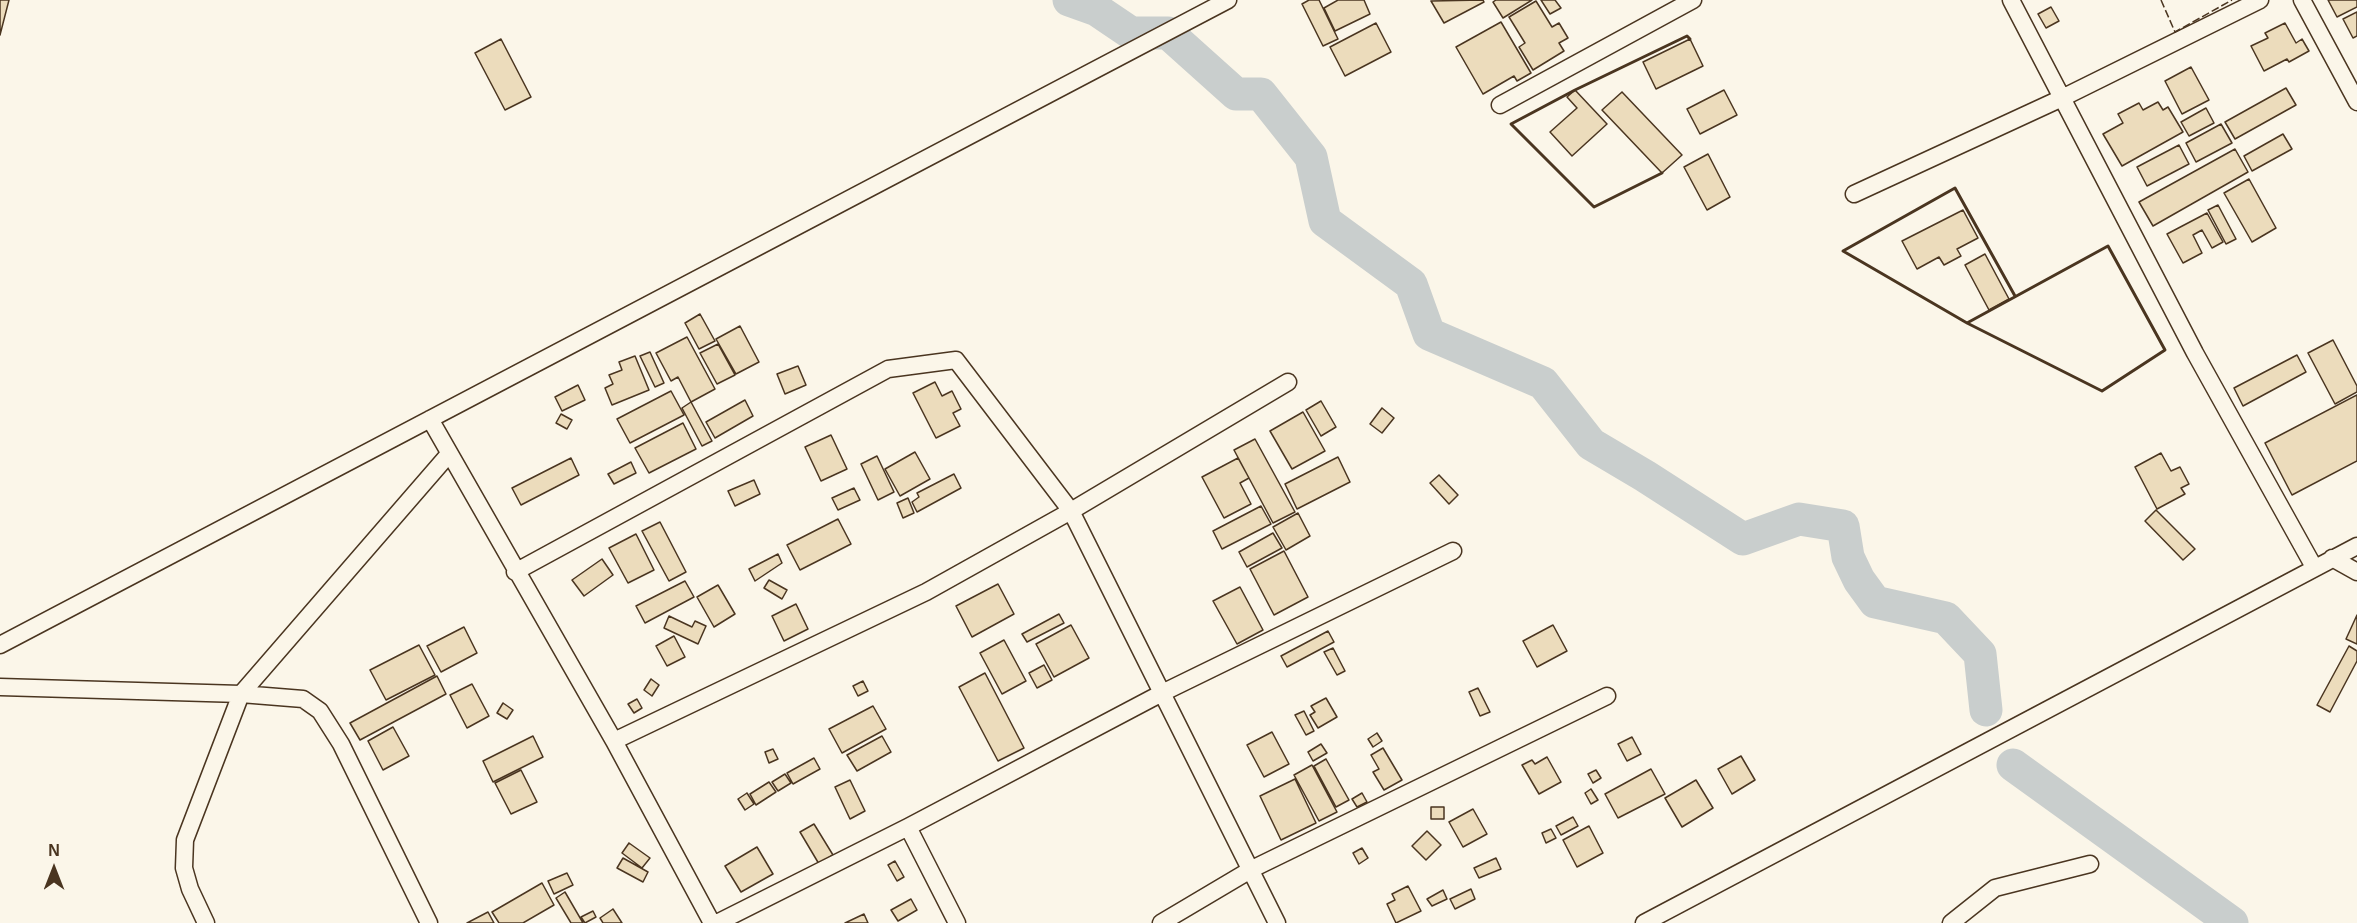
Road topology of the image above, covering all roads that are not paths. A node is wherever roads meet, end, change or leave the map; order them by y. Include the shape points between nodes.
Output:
1 (1228, 0) edge
2 (1693, 0) edge
3 (2011, 0) edge
4 (2260, 0) edge
5 (2301, 0) edge
6 (2062, 98) junction
7 (2357, 102) edge
8 (1500, 105) dead end
9 (1854, 194) dead end
10 (1288, 382) dead end
11 (430, 419) junction
12 (449, 454) junction
13 (1071, 511) junction
14 (2357, 546) edge
15 (1453, 551) dead end
16 (2332, 558) junction
17 (2314, 567) junction
18 (515, 572) junction
19 (2357, 572) edge
20 (0, 645) edge
21 (0, 687) edge
22 (1162, 693) junction
23 (241, 694) junction
24 (1607, 696) dead end
25 (614, 741) junction
26 (908, 827) junction
27 (2090, 864) dead end
28 (1252, 870) junction
29 (206, 923) edge
30 (429, 923) edge
31 (712, 923) edge
32 (717, 923) edge
33 (957, 923) edge
34 (1161, 923) edge
35 (1277, 923) edge
36 (1644, 923) edge
37 (1951, 923) edge

1 - 11 street
2 - 8 street
3 - 6 street
4 - 6 street
5 - 7 street
6 - 9 street
6 - 17 street via 2194,353
10 - 13 street
11 - 12 street
11 - 20 street
12 - 18 street
12 - 23 street
13 - 18 street via 956,360 888,369
13 - 22 street
13 - 25 street via 926,592
14 - 16 street
15 - 22 street
16 - 17 street
16 - 19 street
17 - 36 street
18 - 25 street
21 - 23 street
22 - 26 street
22 - 28 street
23 - 29 street via 185,840 184,868
23 - 30 street via 303,699 320,711 341,744
24 - 28 street
25 - 31 street
26 - 32 street
26 - 33 street
27 - 37 street via 1995,888
28 - 34 street
28 - 35 street

